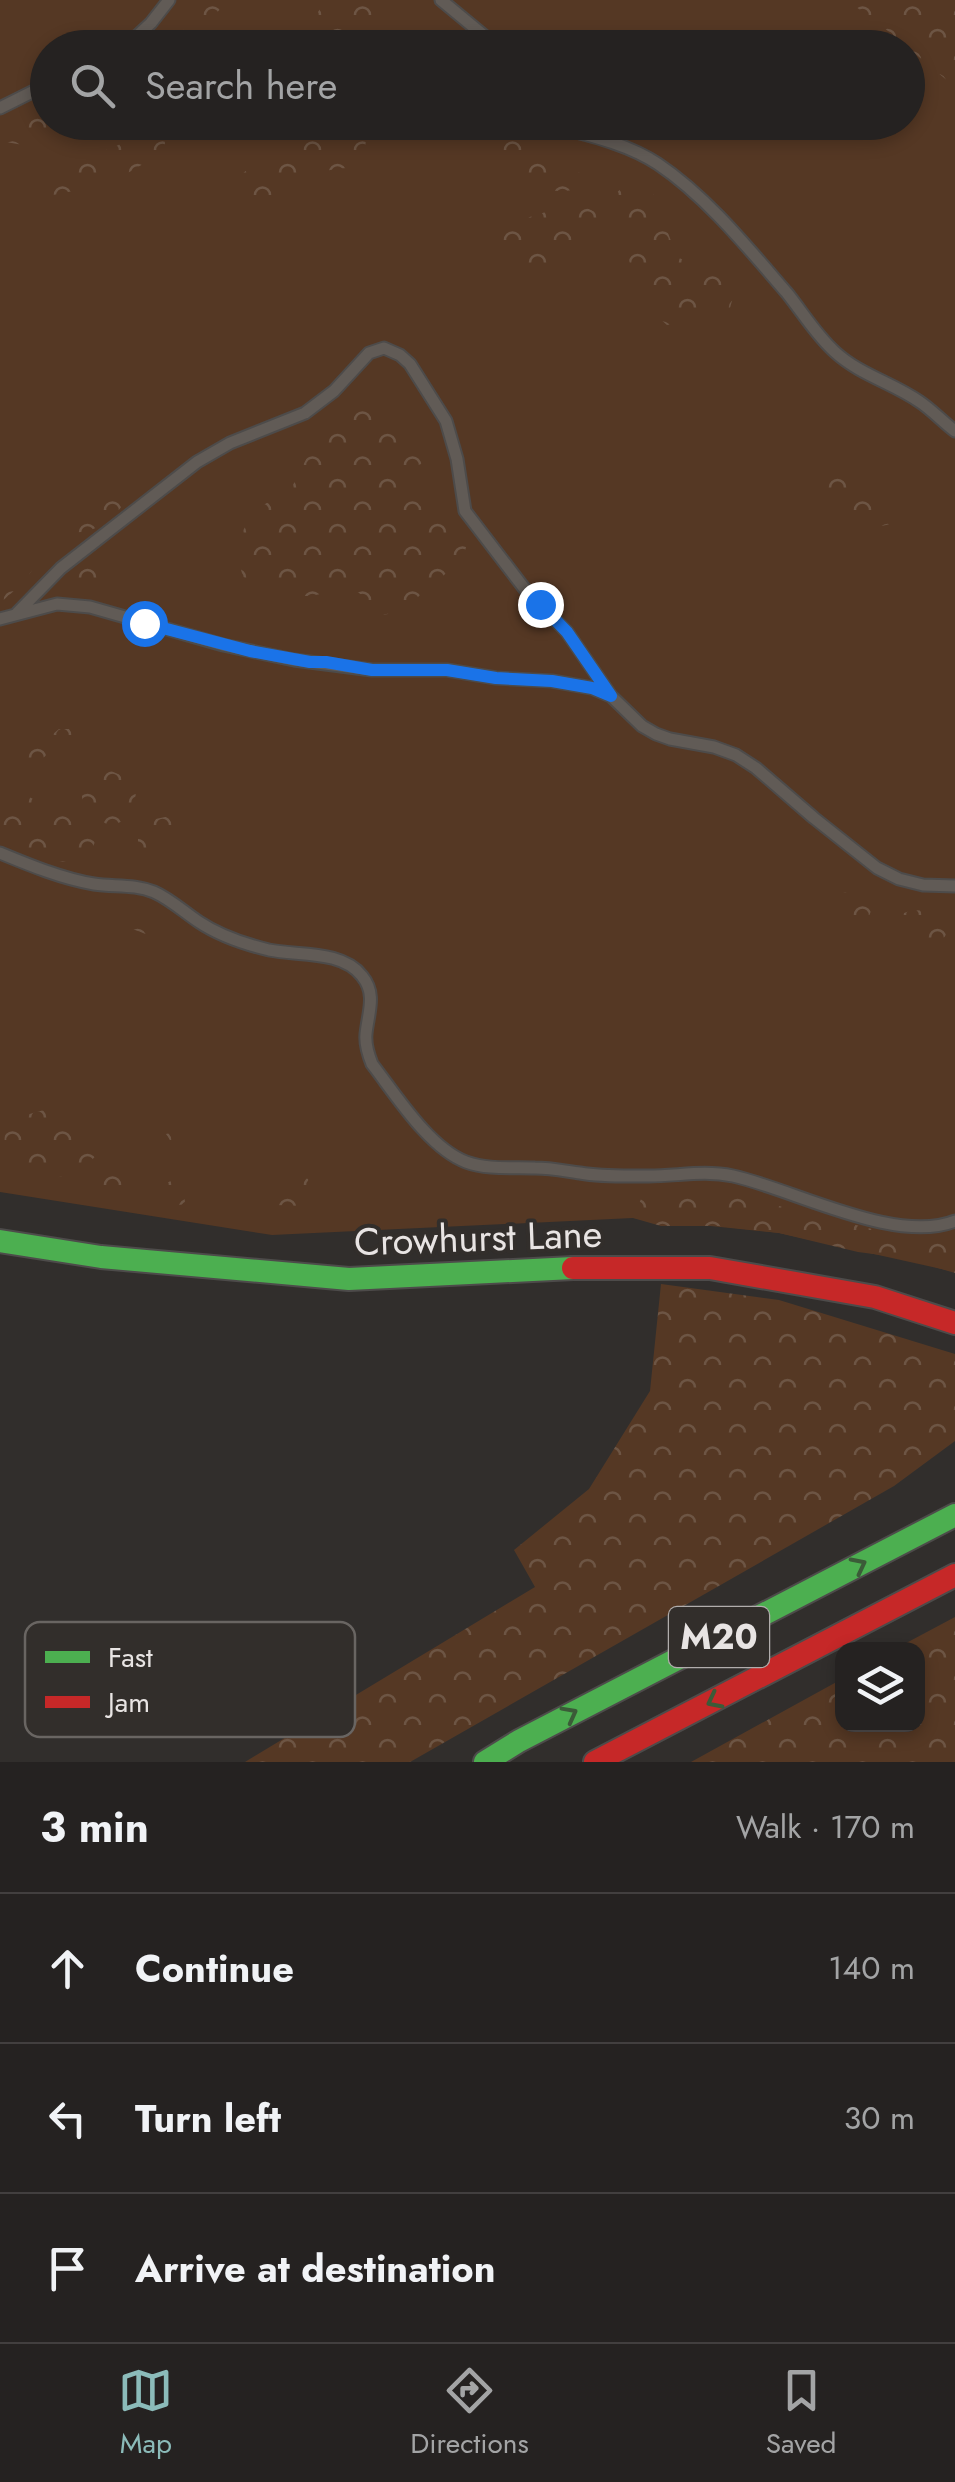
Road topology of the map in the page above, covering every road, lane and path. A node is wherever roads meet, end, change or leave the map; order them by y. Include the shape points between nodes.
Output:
1 (169, 0) edge
2 (441, 0) edge
3 (143, 30) edge
4 (477, 30) edge
5 (30, 93) edge
6 (0, 108) edge
7 (598, 140) edge
8 (955, 431) edge
9 (15, 616) junction
10 (0, 620) edge
11 (611, 696) junction
12 (0, 852) edge
13 (955, 886) edge
14 (955, 1221) edge
15 (0, 1241) edge
16 (955, 1322) edge
17 (955, 1516) edge
18 (955, 1575) edge
19 (485, 1762) edge
20 (595, 1762) edge

1 - 3 lane
2 - 4 lane
5 - 6 lane
7 - 8 lane via 656,162 677,178 836,354 921,402
9 - 10 lane
9 - 11 lane via 56,604 90,606 294,660 552,681
9 - 11 lane via 61,568 197,462 304,412 369,353 384,348 410,364 446,421 465,511 567,632
11 - 13 lane via 656,734 736,754 877,868 923,885
12 - 14 lane via 75,880 154,892 241,943 332,959 356,970 371,995 366,1035 372,1064 427,1133 464,1162 602,1175 714,1173 894,1224 929,1228
15 - 16 main road, Crowhurst Lane via 350,1279 540,1268 710,1268 875,1297
19 -> 17 main road, M20
18 -> 20 main road, M20

